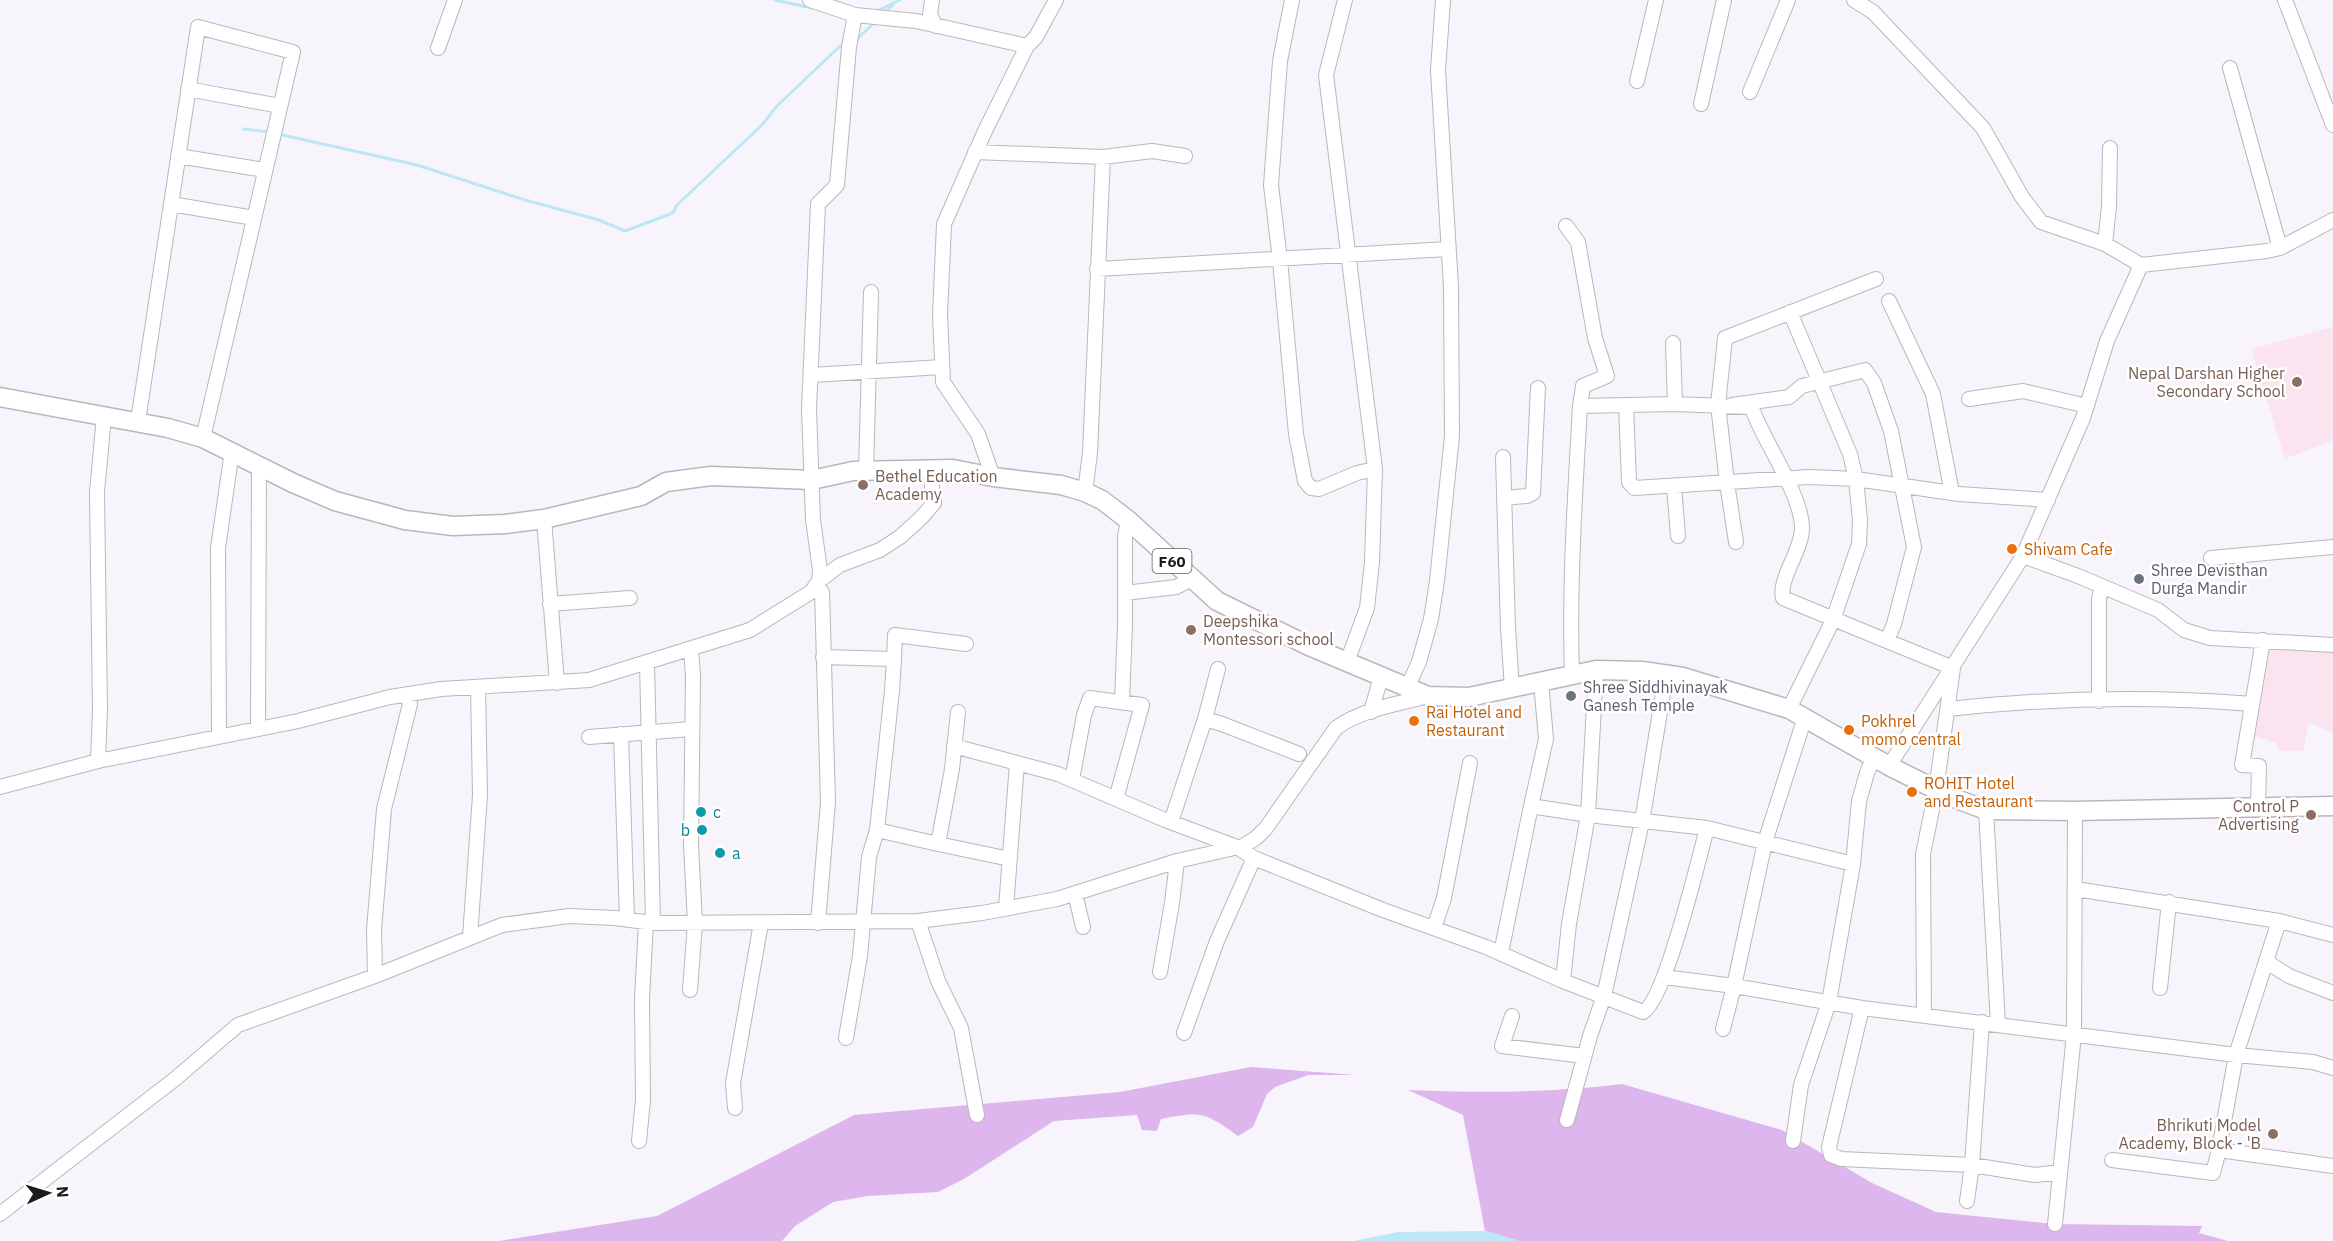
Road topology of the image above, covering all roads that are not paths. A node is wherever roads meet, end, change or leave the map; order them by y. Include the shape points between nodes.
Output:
1 (455, 0) edge
2 (810, 0) edge
3 (1056, 0) edge
4 (1292, 0) edge
5 (1344, 0) edge
6 (1443, 0) edge
7 (1656, 0) edge
8 (1724, 0) edge
9 (1788, 0) edge
10 (1854, 0) edge
11 (2285, 0) edge
12 (931, 6) edge
13 (855, 15) junction
14 (918, 22) junction
15 (936, 26) junction
16 (1027, 46) junction
17 (438, 48) dead end
18 (2230, 68) dead end
19 (1637, 81) dead end
20 (188, 89) junction
21 (1750, 92) dead end
22 (1701, 104) dead end
23 (280, 106) junction
24 (2333, 124) edge
25 (2110, 148) dead end
26 (975, 152) junction
27 (178, 156) junction
28 (1185, 156) dead end
29 (1103, 157) junction
30 (265, 170) junction
31 (171, 204) junction
32 (254, 218) junction
33 (2333, 219) edge
34 (1566, 226) dead end
35 (2105, 244) junction
36 (2280, 248) junction
37 (1448, 249) junction
38 (1347, 256) junction
39 (1280, 260) junction
40 (2141, 265) junction
41 (1097, 269) junction
42 (1876, 279) dead end
43 (871, 292) dead end
44 (1889, 301) dead end
45 (1790, 312) junction
46 (1673, 343) dead end
47 (942, 368) junction
48 (867, 370) junction
49 (812, 375) junction
50 (1818, 381) junction
51 (1538, 387) dead end
52 (0, 397) edge
53 (1969, 399) dead end
54 (1675, 404) junction
55 (1626, 405) junction
56 (1725, 405) junction
57 (1580, 406) junction
58 (2087, 406) junction
59 (104, 416) junction
60 (138, 421) junction
61 (203, 438) junction
62 (232, 452) junction
63 (1503, 457) dead end
64 (259, 466) junction
65 (930, 469) junction
66 (1375, 469) junction
67 (866, 471) junction
68 (993, 477) junction
69 (1785, 477) junction
70 (1856, 479) junction
71 (812, 480) junction
72 (1726, 483) junction
73 (1674, 486) junction
74 (1902, 487) junction
75 (1085, 492) junction
76 (1952, 493) junction
77 (1504, 498) junction
78 (2048, 500) junction
79 (544, 519) junction
80 (1128, 520) junction
81 (1678, 536) dead end
82 (1736, 542) dead end
83 (2333, 547) edge
84 (2023, 556) junction
85 (2211, 558) dead end
86 (1192, 579) junction
87 (817, 584) junction
88 (2101, 586) junction
89 (1125, 593) junction
90 (630, 598) dead end
91 (550, 604) junction
92 (1833, 620) junction
93 (2263, 640) junction
94 (1887, 641) junction
95 (966, 644) dead end
96 (2333, 645) edge
97 (691, 650) junction
98 (823, 657) junction
99 (894, 659) junction
100 (648, 662) junction
101 (1347, 662) junction
102 (1953, 668) junction
103 (1218, 669) dead end
104 (1596, 670) junction
105 (1572, 674) junction
106 (1666, 675) junction
107 (1381, 677) junction
108 (1541, 682) junction
109 (557, 683) junction
110 (478, 687) junction
111 (1407, 688) junction
112 (1512, 688) junction
113 (407, 695) junction
114 (1428, 696) junction
115 (2099, 701) junction
116 (1122, 702) junction
117 (2252, 704) junction
118 (1948, 709) junction
119 (958, 712) dead end
120 (1371, 712) junction
121 (1797, 713) junction
122 (1204, 719) junction
123 (258, 729) junction
124 (691, 729) junction
125 (648, 732) junction
126 (621, 734) junction
127 (219, 736) junction
128 (589, 737) dead end
129 (954, 746) junction
130 (1299, 754) dead end
131 (98, 761) junction
132 (1882, 761) junction
133 (1017, 763) junction
134 (1470, 763) dead end
135 (1072, 780) junction
136 (0, 787) edge
137 (1936, 790) junction
138 (1116, 799) junction
139 (1531, 806) junction
140 (2333, 806) edge
141 (2258, 807) junction
142 (1986, 810) junction
143 (2075, 811) junction
144 (1588, 815) junction
145 (1171, 822) junction
146 (1642, 822) junction
147 (1707, 828) junction
148 (877, 830) junction
149 (1765, 842) junction
150 (938, 844) junction
151 (1237, 847) junction
152 (1254, 858) junction
153 (1010, 859) junction
154 (1177, 861) junction
155 (1853, 864) junction
156 (2076, 889) junction
157 (1075, 893) junction
158 (2169, 902) junction
159 (1006, 908) junction
160 (627, 920) junction
161 (918, 921) junction
162 (2279, 921) junction
163 (649, 922) junction
164 (695, 923) junction
165 (761, 923) junction
166 (818, 923) junction
167 (863, 923) junction
168 (1083, 927) dead end
169 (1434, 928) junction
170 (2333, 935) edge
171 (470, 938) junction
172 (1501, 953) junction
173 (2267, 962) junction
174 (1160, 972) dead end
175 (375, 976) junction
176 (1664, 977) junction
177 (1563, 981) junction
178 (1734, 986) junction
179 (2160, 988) dead end
180 (690, 990) dead end
181 (2333, 993) edge
182 (1604, 996) junction
183 (1829, 1002) junction
184 (1862, 1008) junction
185 (1924, 1015) junction
186 (1512, 1016) dead end
187 (1982, 1022) junction
188 (1998, 1024) junction
189 (1723, 1029) dead end
190 (1184, 1032) dead end
191 (2074, 1034) junction
192 (846, 1038) dead end
193 (2236, 1055) junction
194 (1584, 1056) junction
195 (2333, 1068) edge
196 (735, 1108) dead end
197 (977, 1115) dead end
198 (1567, 1120) dead end
199 (639, 1141) dead end
200 (1793, 1141) dead end
201 (2219, 1150) junction
202 (2112, 1160) dead end
203 (1972, 1165) junction
204 (2333, 1166) edge
205 (2060, 1172) junction
206 (1967, 1201) dead end
207 (0, 1214) edge
208 (2055, 1224) dead end

1 - 17 street
2 - 13 street
3 - 16 street
4 - 39 street via 1280,61 1271,185
5 - 38 street via 1326,75
6 - 37 street via 1438,70
7 - 19 street
8 - 22 street
9 - 21 street
10 - 35 street via 1873,12 1983,128 2022,197 2041,222
11 - 24 street
12 - 14 street
12 - 15 street via 930,19
13 - 14 street
13 - 49 street via 837,185 818,204
14 - 15 street
15 - 16 street
16 - 26 street
18 - 36 street
20 - 23 street
20 - 23 street via 198,27 293,52
20 - 27 street
23 - 30 street
25 - 35 street
26 - 29 street
26 - 47 street via 944,224
27 - 30 street
27 - 31 street
28 - 29 street via 1152,151
29 - 41 street
30 - 32 street
31 - 32 street
31 - 60 street
32 - 61 street
33 - 36 street
34 - 57 street via 1578,242 1595,338 1607,376 1583,386
35 - 40 street
36 - 40 street
37 - 38 street
37 - 111 street via 1452,436 1447,494 1431,619
38 - 39 street
38 - 66 street
39 - 41 street
39 - 66 street via 1296,434 1305,481 1311,488 1319,489
40 - 58 street via 2107,341
41 - 75 street
42 - 45 street
43 - 48 street
44 - 76 street via 1933,394
45 - 50 street
45 - 56 street via 1725,338
46 - 54 street
47 - 48 street
47 - 68 street via 943,382 978,434
48 - 49 street
48 - 67 street
49 - 71 street
50 - 56 street via 1802,386 1789,397
50 - 70 street via 1850,454
50 - 74 street via 1869,372 1891,431
51 - 77 street via 1533,493
52 - 59 main road, F60
53 - 58 street via 2023,392
54 - 55 street
54 - 56 street
55 - 57 street
55 - 73 street via 1630,485
56 - 69 street via 1749,407 1753,411
56 - 72 street
57 - 105 street via 1572,542
58 - 78 street
59 - 60 main road, F60
59 - 131 street via 97,492
60 - 61 main road, F60
61 - 62 main road, F60
62 - 64 main road, F60
62 - 127 street via 218,548
63 - 77 street
64 - 79 main road, F60 via 335,501 413,521 462,526
64 - 123 street
65 - 67 main road, F60
65 - 68 main road, F60
65 - 87 street via 934,503 922,517 880,550 840,565
66 - 101 street via 1372,562 1366,608
67 - 71 main road, F60
68 - 75 main road, F60
69 - 70 street
69 - 72 street
69 - 92 street via 1802,526 1783,598
70 - 74 street
70 - 92 street via 1859,544
71 - 79 main road, F60 via 689,478 666,482 641,496
71 - 87 street via 820,570
72 - 73 street
72 - 82 street
73 - 81 street
74 - 76 street
74 - 94 street via 1914,547
75 - 80 main road, F60
76 - 78 street
77 - 112 street
78 - 84 street
79 - 91 street
80 - 86 main road, F60
80 - 89 street
83 - 85 street
84 - 88 street
84 - 102 street
86 - 89 street via 1176,587
86 - 101 main road, F60 via 1217,601
87 - 97 street via 811,592 750,630
87 - 98 street via 822,592
88 - 93 street via 2158,610 2184,630 2210,638
88 - 115 street
89 - 116 street
90 - 91 street
91 - 109 street
92 - 94 street
92 - 121 street
93 - 96 street
93 - 117 street
94 - 102 street
95 - 99 street via 895,635
97 - 100 street
97 - 124 street
98 - 99 street
98 - 166 street via 828,802
99 - 148 street
100 - 109 street via 589,680
100 - 125 street
101 - 107 main road, F60
102 - 118 street
102 - 132 street
103 - 122 street
104 - 105 main road, F60
104 - 106 main road, F60
104 - 144 street
105 - 108 main road, F60
106 - 121 main road, F60
106 - 146 street
107 - 111 main road, F60
107 - 120 street
108 - 112 main road, F60
108 - 139 street via 1546,739
109 - 110 street
110 - 113 street
110 - 171 street via 480,795
111 - 114 main road, F60
112 - 114 main road, F60 via 1469,697
113 - 123 street
113 - 175 street via 410,704 384,809 374,930
114 - 120 street
115 - 117 street
115 - 118 street via 2018,701
116 - 135 street via 1090,698
116 - 138 street via 1142,705
117 - 141 street via 2242,765 2259,766
118 - 137 street
119 - 129 street
120 - 151 street via 1336,728 1266,828 1249,844
121 - 132 main road, F60
121 - 149 street
122 - 130 street
122 - 145 street
123 - 127 street
124 - 125 street
124 - 164 street
125 - 126 street
125 - 163 street
126 - 128 street
126 - 160 street
127 - 131 street
129 - 133 street
129 - 150 street
131 - 136 street
132 - 137 main road, F60
132 - 155 street via 1867,773 1859,801
133 - 135 street
133 - 153 street
134 - 169 street via 1444,898
135 - 138 street
137 - 142 main road, F60
137 - 185 street via 1923,854
138 - 145 street
139 - 144 street
139 - 172 street
140 - 141 main road, F60
141 - 143 main road, F60
142 - 143 main road, F60
142 - 188 street
143 - 156 street
144 - 146 street
144 - 177 street
145 - 151 street
146 - 147 street
146 - 182 street
147 - 149 street
147 - 176 street
148 - 150 street
148 - 167 street via 869,857
149 - 155 street
149 - 178 street
150 - 153 street
151 - 152 street
151 - 154 street
152 - 169 street
152 - 190 street via 1217,941
153 - 159 street
154 - 157 street
154 - 174 street
155 - 183 street
156 - 158 street
156 - 191 street
157 - 159 street
157 - 168 street
158 - 162 street
158 - 179 street
159 - 161 street
160 - 163 street
160 - 171 street via 569,915 502,925
161 - 167 street
161 - 197 street via 938,981 961,1028
162 - 170 street
162 - 173 street
163 - 164 street
163 - 199 street via 642,999 643,1100
164 - 165 street
164 - 180 street
165 - 166 street
165 - 196 street via 733,1083
166 - 167 street
167 - 192 street
169 - 172 street
171 - 175 street
172 - 177 street
173 - 181 street via 2289,976
173 - 193 street
175 - 207 street via 238,1025 175,1079
176 - 178 street
176 - 182 street via 1649,1008 1643,1012
177 - 182 street
178 - 183 street
178 - 189 street
182 - 194 street
183 - 184 street
183 - 200 street via 1801,1085
184 - 185 street
184 - 203 street via 1829,1147 1831,1155 1841,1159
185 - 187 street
186 - 194 street via 1502,1046
187 - 188 street
187 - 203 street
188 - 191 street
191 - 193 street
191 - 205 street
193 - 195 street via 2313,1062
193 - 201 street
194 - 198 street
201 - 202 street via 2214,1173
201 - 204 street
203 - 205 street via 2036,1175
203 - 206 street
205 - 208 street

